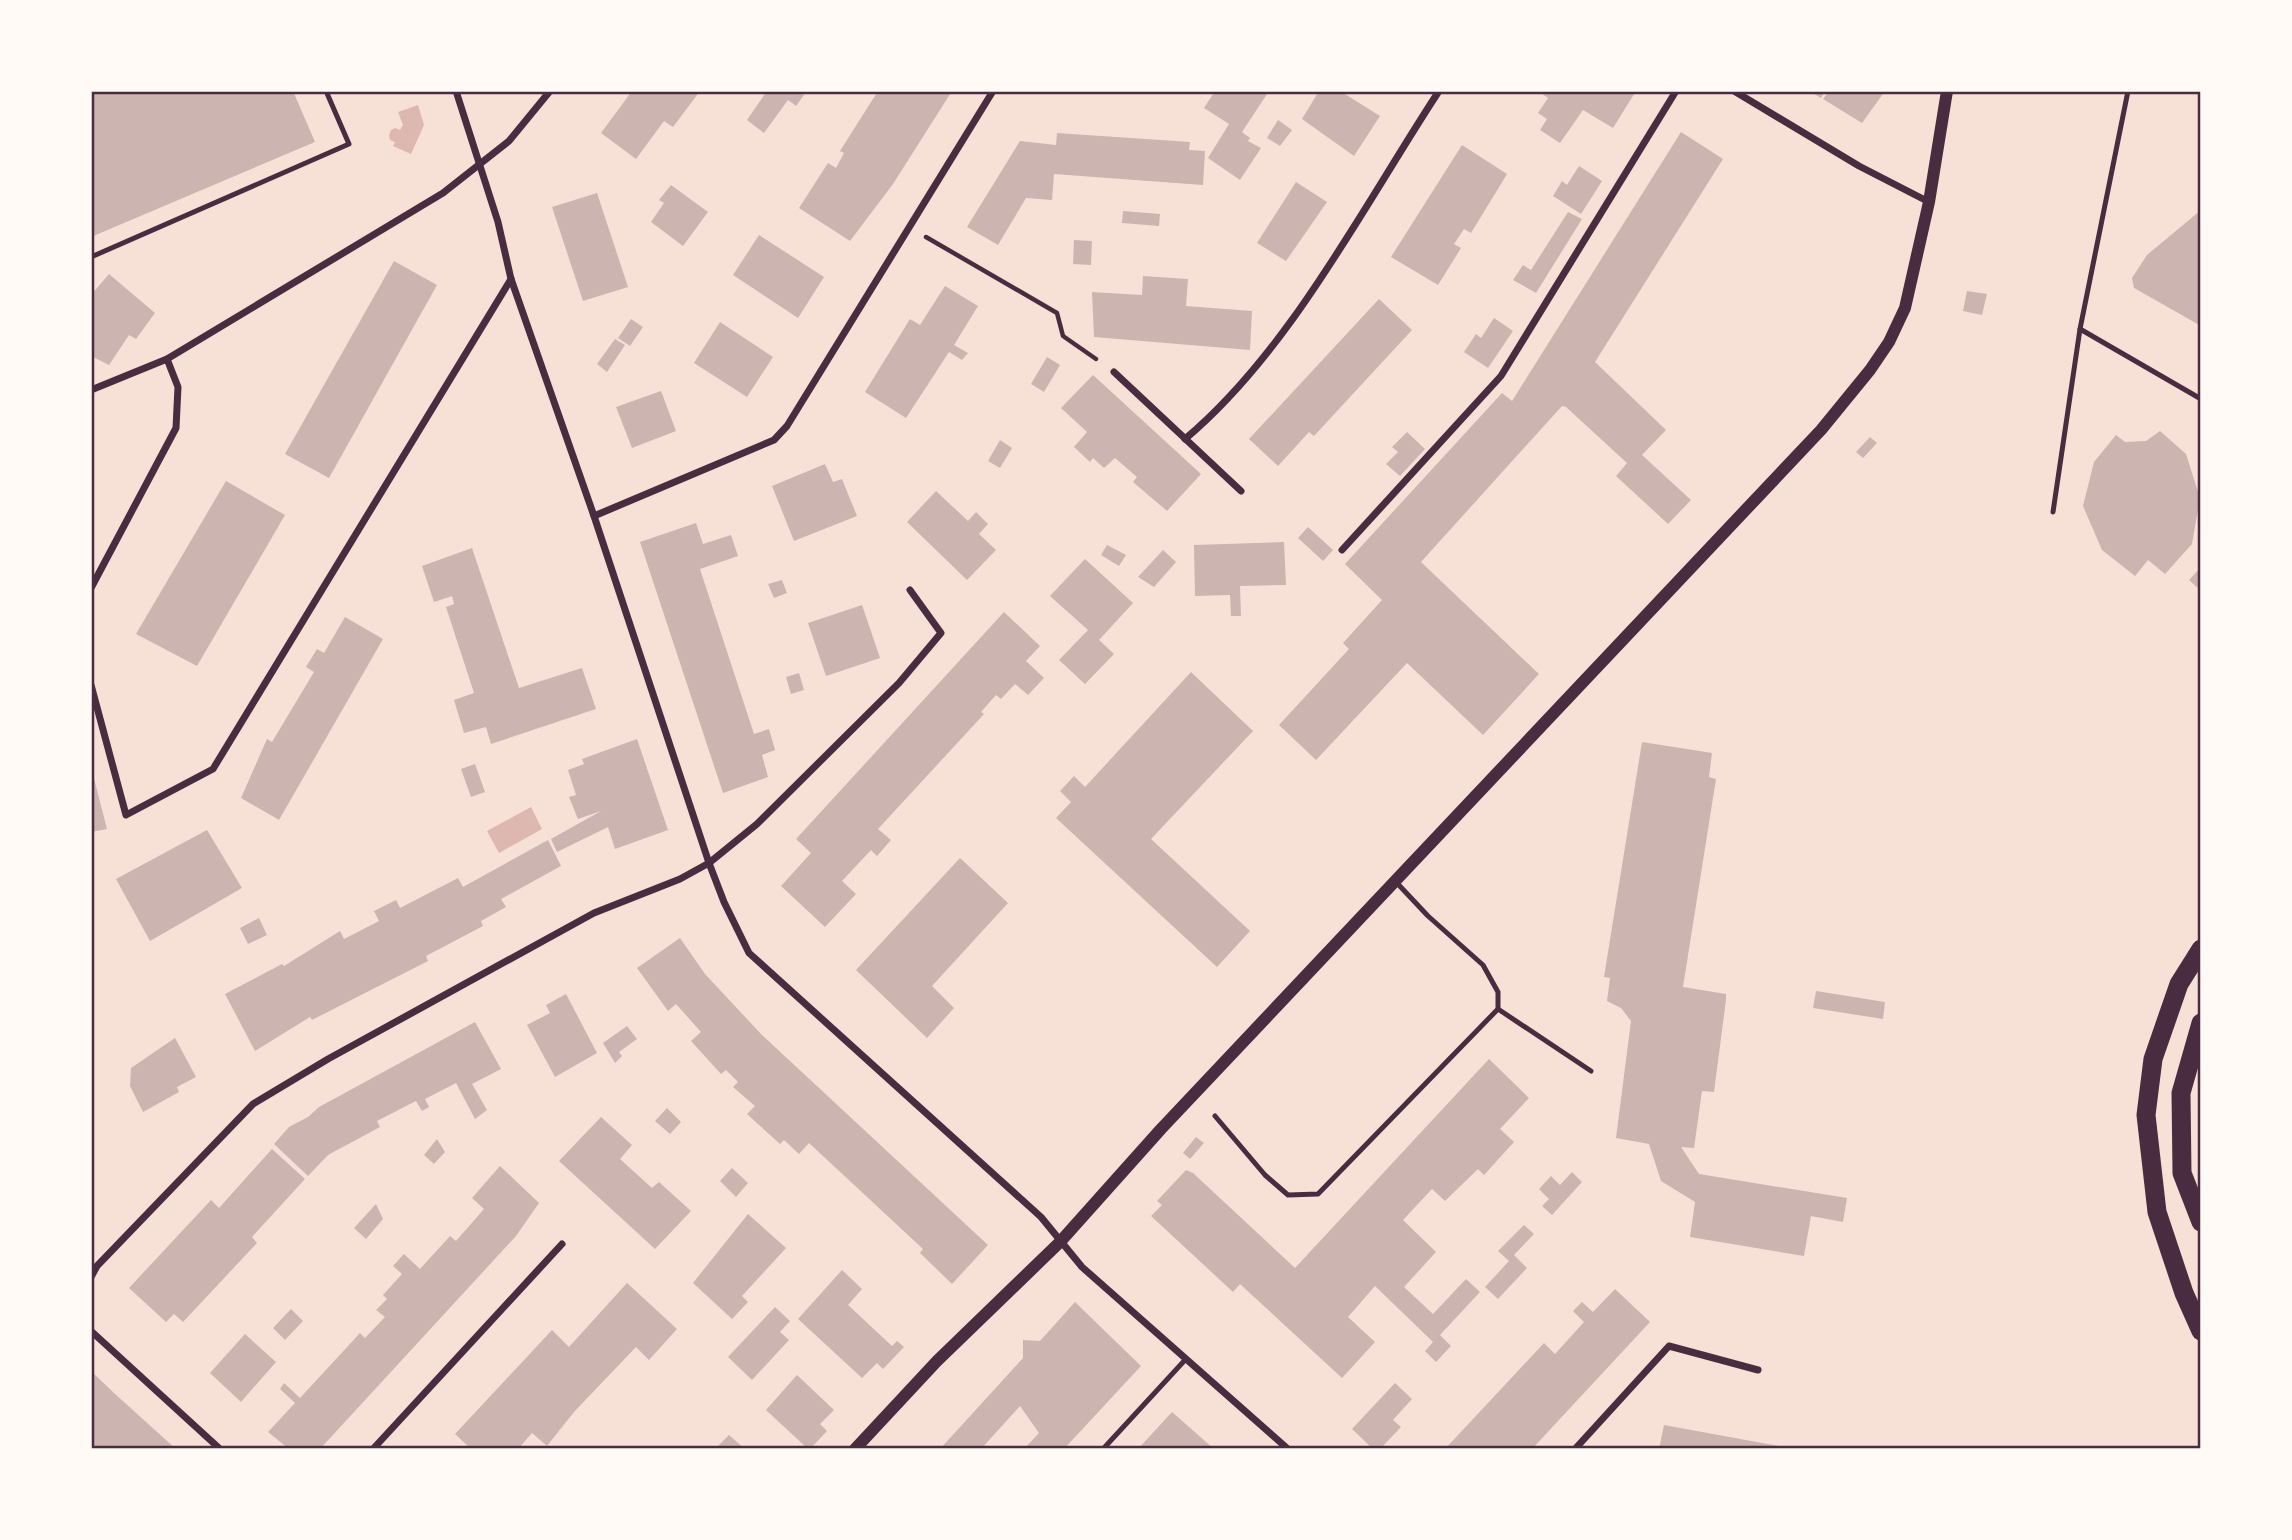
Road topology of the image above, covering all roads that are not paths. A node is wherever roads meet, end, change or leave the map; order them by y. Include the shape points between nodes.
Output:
1 (327, 91) edge
2 (456, 91) edge
3 (550, 91) edge
4 (993, 91) edge
5 (1438, 91) edge
6 (1676, 91) edge
7 (1734, 91) edge
8 (1947, 91) edge
9 (2128, 91) edge
10 (480, 166) junction
11 (1929, 202) junction
12 (91, 257) edge
13 (511, 279) junction
14 (2080, 330) junction
15 (167, 359) junction
16 (1114, 372) road end
17 (91, 390) edge
18 (2201, 399) edge
19 (1185, 439) junction
20 (1241, 491) dead end
21 (2053, 512) dead end
22 (594, 516) junction
23 (1342, 550) dead end
24 (91, 588) edge
25 (910, 590) dead end
26 (91, 685) edge
27 (709, 863) junction
28 (1395, 881) junction
29 (2201, 949) edge
30 (1498, 1009) junction
31 (2201, 1023) edge
32 (1591, 1071) dead end
33 (1215, 1116) dead end
34 (2201, 1222) edge
35 (1060, 1242) junction
36 (562, 1244) dead end
37 (91, 1277) edge
38 (91, 1331) edge
39 (2201, 1331) edge
40 (1185, 1360) junction
41 (1758, 1370) dead end
42 (220, 1449) edge
43 (373, 1449) edge
44 (855, 1449) edge
45 (1103, 1449) edge
46 (1288, 1449) edge
47 (1576, 1449) edge

1 - 12 lane via 349,144
2 - 10 street
3 - 10 street via 509,141
4 - 22 street via 787,426 774,440
5 - 19 street via 1287,327 1251,372
6 - 23 street via 1501,376
7 - 11 street
8 - 11 street
9 - 14 lane
10 - 13 street
10 - 15 street via 443,193
11 - 28 street via 1905,308 1870,370 1821,430
13 - 22 street
13 - 26 street via 213,769 126,815
14 - 18 lane
14 - 21 lane
15 - 17 street
15 - 24 street via 178,387 176,428
16 - 19 street
19 - 20 street
22 - 27 street
25 - 27 street via 941,633 899,683 757,824
27 - 35 street via 749,953 1041,1217
27 - 37 street via 594,913 253,1104
28 - 30 lane via 1483,965 1498,992
28 - 35 street
29 - 39 highway via 2179,984 2153,1059 2146,1115 2157,1212
30 - 32 lane
30 - 33 lane via 1318,1194 1287,1195
31 - 34 highway via 2181,1093 2182,1173
35 - 40 street
35 - 44 street via 937,1361
36 - 43 street
38 - 42 street
40 - 45 lane
40 - 46 street
41 - 47 street via 1669,1346

